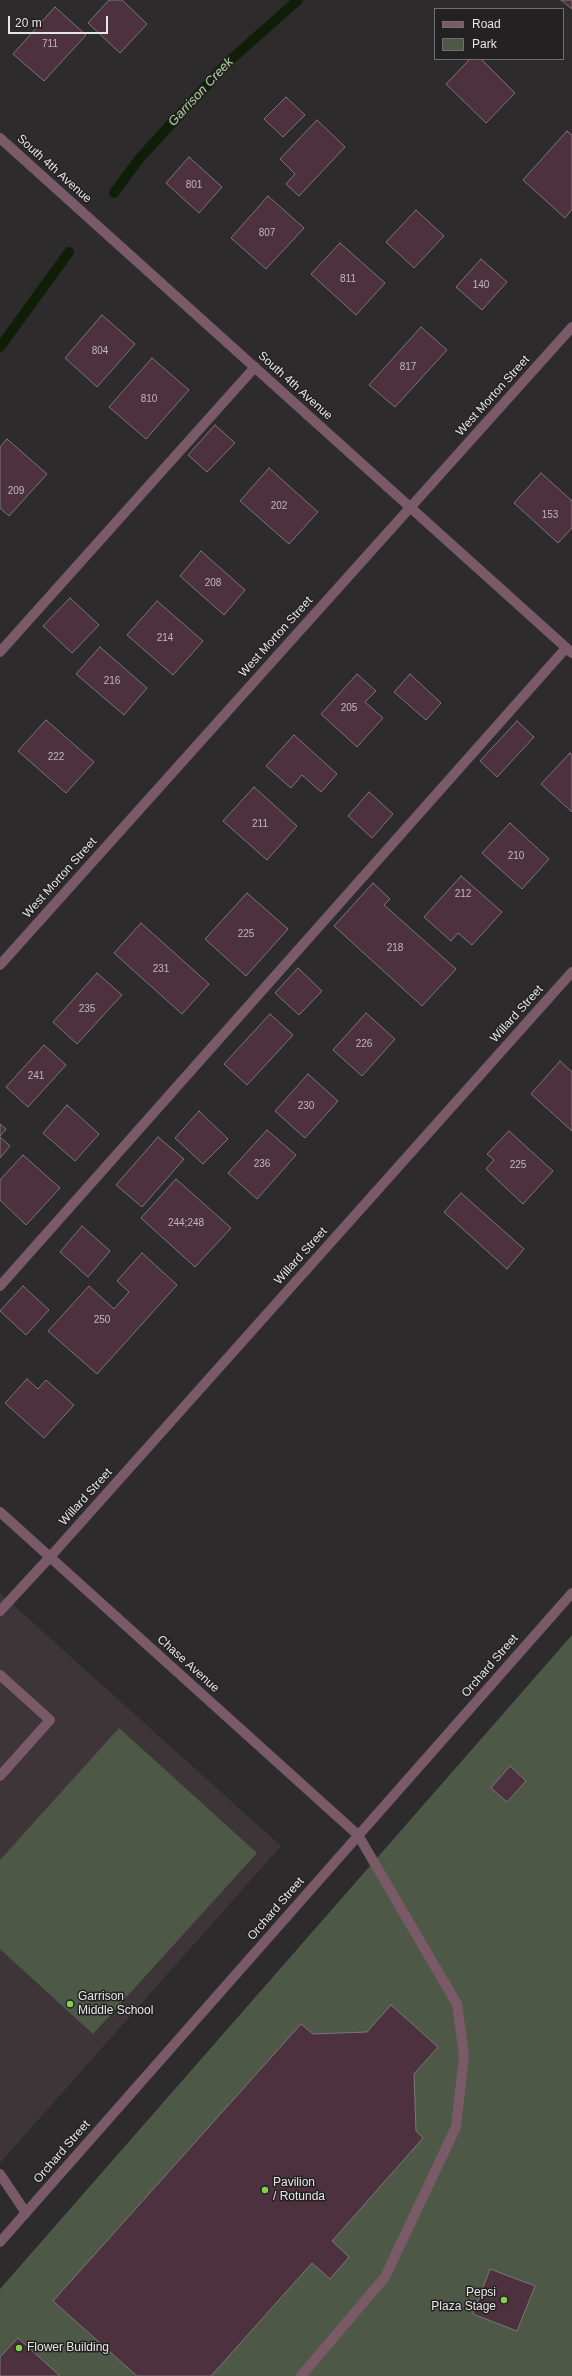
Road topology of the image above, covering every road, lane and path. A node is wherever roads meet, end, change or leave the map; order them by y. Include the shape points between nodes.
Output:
1 (0, 138) edge
2 (572, 326) edge
3 (255, 367) junction
4 (410, 508) junction
5 (569, 651) edge
6 (0, 652) edge
7 (0, 965) edge
8 (572, 972) edge
9 (0, 1286) edge
10 (0, 1512) edge
11 (50, 1557) junction
12 (572, 1593) edge
13 (0, 1611) edge
14 (0, 1675) edge
15 (0, 1776) edge
16 (358, 1835) junction
17 (0, 2174) edge
18 (26, 2213) junction
19 (0, 2242) edge
20 (301, 2376) edge

1 - 3 street, South 4th Avenue
2 - 4 street, West Morton Street
3 - 4 street, South 4th Avenue
3 - 6 street
4 - 5 street, South 4th Avenue
4 - 7 street, West Morton Street
5 - 9 street
8 - 11 street, Willard Street
10 - 11 street, Chase Avenue
11 - 13 street, Willard Street
11 - 16 street, Chase Avenue
12 - 16 street, Orchard Street
14 - 15 street via 50,1720
16 - 18 street, Orchard Street
16 - 20 street, Chase Avenue via 457,2004 464,2056 456,2127 385,2277
17 - 18 street
18 - 19 street, Orchard Street

